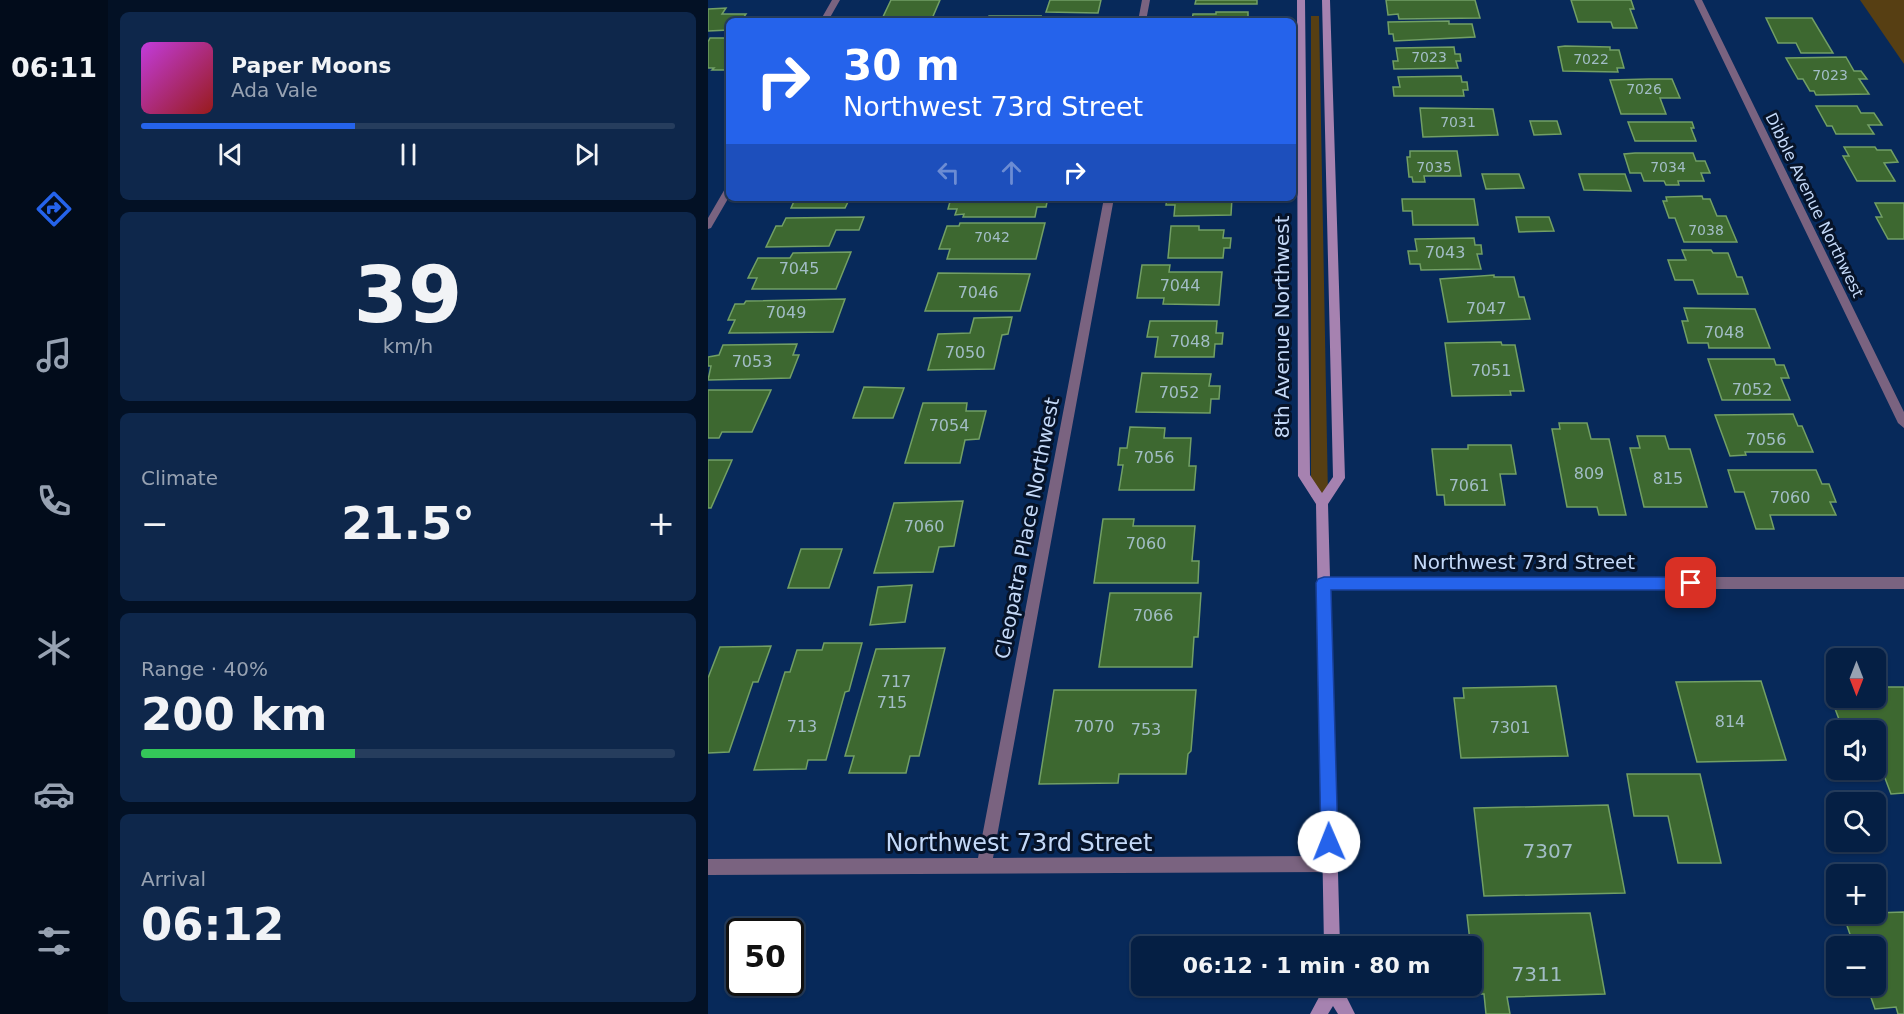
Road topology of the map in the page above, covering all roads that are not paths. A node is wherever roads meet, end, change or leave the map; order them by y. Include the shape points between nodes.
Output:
1 (836, 0) edge
2 (1146, 0) edge
3 (1301, 0) edge
4 (1326, 0) edge
5 (1698, 0) edge
6 (826, 18) edge
7 (1143, 18) edge
8 (726, 194) edge
9 (1108, 201) edge
10 (708, 226) edge
11 (1904, 423) edge
12 (1322, 503) junction
13 (1324, 583) junction
14 (1904, 583) edge
15 (1330, 864) junction
16 (984, 865) junction
17 (708, 867) edge
18 (1332, 936) edge
19 (1328, 996) edge
20 (1337, 996) edge
21 (1318, 1014) edge
22 (1347, 1014) edge

1 - 6 street
2 - 7 street
3 - 12 main road, 8th Avenue Northwest via 1304,476
4 - 12 main road via 1339,478
5 - 11 street, Dibble Avenue Northwest
8 - 10 street
9 - 16 street, Cleopatra Place Northwest
12 - 13 main road
13 - 14 street, Northwest 73rd Street
13 - 15 main road
15 - 16 street, Northwest 73rd Street
15 - 18 main road
16 - 17 street, Northwest 73rd Street
19 - 21 main road
20 - 22 main road

